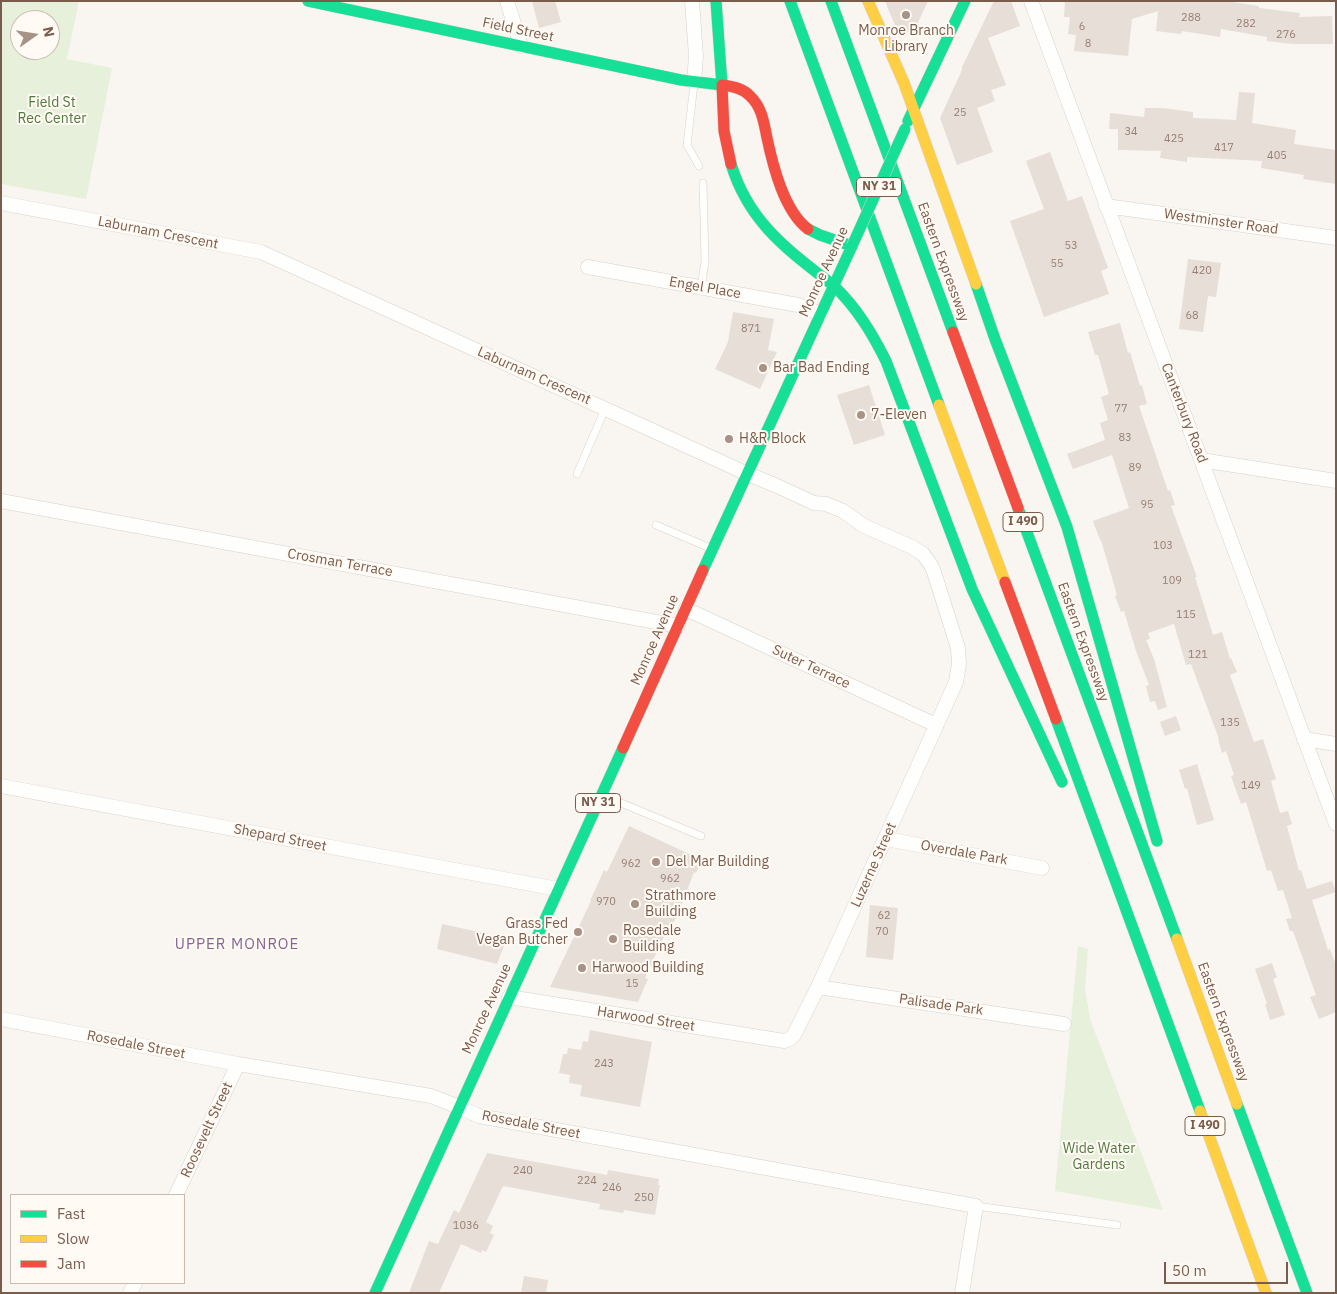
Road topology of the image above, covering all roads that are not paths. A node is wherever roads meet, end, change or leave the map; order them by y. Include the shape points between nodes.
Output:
1 (308, 1) edge
2 (507, 1) edge
3 (692, 1) edge
4 (716, 1) edge
5 (790, 1) edge
6 (831, 1) edge
7 (868, 1) edge
8 (965, 1) edge
9 (1031, 1) edge
10 (521, 46) junction
11 (694, 82) junction
12 (722, 85) junction
13 (913, 111) junction
14 (699, 166) dead end
15 (703, 183) dead end
16 (1, 203) edge
17 (1106, 206) junction
18 (1336, 238) edge
19 (852, 246) junction
20 (588, 267) dead end
21 (834, 286) junction
22 (701, 288) junction
23 (821, 314) junction
24 (605, 409) junction
25 (1201, 460) junction
26 (577, 474) dead end
27 (748, 474) junction
28 (1336, 481) edge
29 (1, 501) edge
30 (656, 525) dead end
31 (713, 549) junction
32 (686, 609) junction
33 (678, 626) junction
34 (956, 682) joint
35 (936, 725) junction
36 (1304, 739) junction
37 (1336, 744) edge
38 (1, 786) edge
39 (1065, 790) dead end
40 (601, 795) junction
41 (1336, 824) edge
42 (701, 836) dead end
43 (886, 839) junction
44 (1090, 843) dead end
45 (1160, 850) dead end
46 (1042, 868) dead end
47 (1171, 889) dead end
48 (558, 890) junction
49 (1144, 958) junction
50 (818, 987) junction
51 (509, 997) junction
52 (1, 1019) edge
53 (1064, 1024) dead end
54 (784, 1041) joint
55 (1215, 1042) junction
56 (238, 1064) junction
57 (459, 1107) junction
58 (176, 1194) edge
59 (976, 1206) junction
60 (1116, 1225) dead end
61 (375, 1293) edge
62 (962, 1293) edge
63 (1266, 1293) edge
64 (1307, 1293) edge

1 - 10 main road, Field Street
2 - 10 street
3 - 11 street via 696,56
4 - 12 main road
5 - 49 main road, I 490
6 - 55 main road, Eastern Expressway / I 490
7 - 13 main road
8 - 13 main road, Monroe Avenue / NY 31
9 - 17 street, Canterbury Road
10 - 11 main road, Field Street
11 - 12 main road, Field Street
11 - 14 lane via 687,145
12 - 19 main road, Field Street via 744,90 756,101 777,174 802,224
12 - 21 main road via 728,157 745,198 770,233
13 - 19 main road, Monroe Avenue / NY 31, bridge
13 - 45 main road via 994,339 1067,527
15 - 22 lane via 705,261
16 - 24 street, Laburnam Crescent via 260,252
17 - 18 street, Westminster Road
17 - 25 street, Canterbury Road
19 - 21 main road, Monroe Avenue / NY 31
20 - 22 street, Engel Place
21 - 23 main road, Monroe Avenue / NY 31
21 - 39 main road via 855,307 882,352 976,596
22 - 23 street, Engel Place via 798,306
23 - 27 main road, Monroe Avenue / NY 31
24 - 26 lane
24 - 27 street, Laburnam Crescent
25 - 28 street
25 - 36 street, Canterbury Road
27 - 31 main road, Monroe Avenue / NY 31
27 - 34 street, Laburnam Crescent via 814,503 826,504 847,513 864,526 923,554 936,579 958,648
29 - 33 street, Crosman Terrace
30 - 31 lane
31 - 32 main road, Monroe Avenue / NY 31
32 - 33 main road, Monroe Avenue / NY 31
32 - 35 street, Suter Terrace
33 - 40 main road, Monroe Avenue / NY 31
34 - 35 street, Luzerne Street
35 - 43 street, Luzerne Street
36 - 37 street
36 - 41 street, Canterbury Road
38 - 48 street, Shepard Street
40 - 42 lane
40 - 48 main road, Monroe Avenue / NY 31
43 - 46 street, Overdale Park
43 - 50 street, Luzerne Street
44 - 49 main road
47 - 55 main road
48 - 51 main road, Monroe Avenue / NY 31
49 - 63 main road, I 490
50 - 53 street, Palisade Park
50 - 54 street, Luzerne Street via 794,1035
51 - 54 street, Harwood Street
51 - 57 main road, Monroe Avenue / NY 31
52 - 56 street, Rosedale Street
55 - 64 main road, Eastern Expressway / I 490
56 - 57 street, Rosedale Street via 430,1096
56 - 58 street, Roosevelt Street
57 - 59 street, Rosedale Street via 479,1116
57 - 61 main road, Monroe Avenue / NY 31
59 - 60 lane
59 - 62 street

